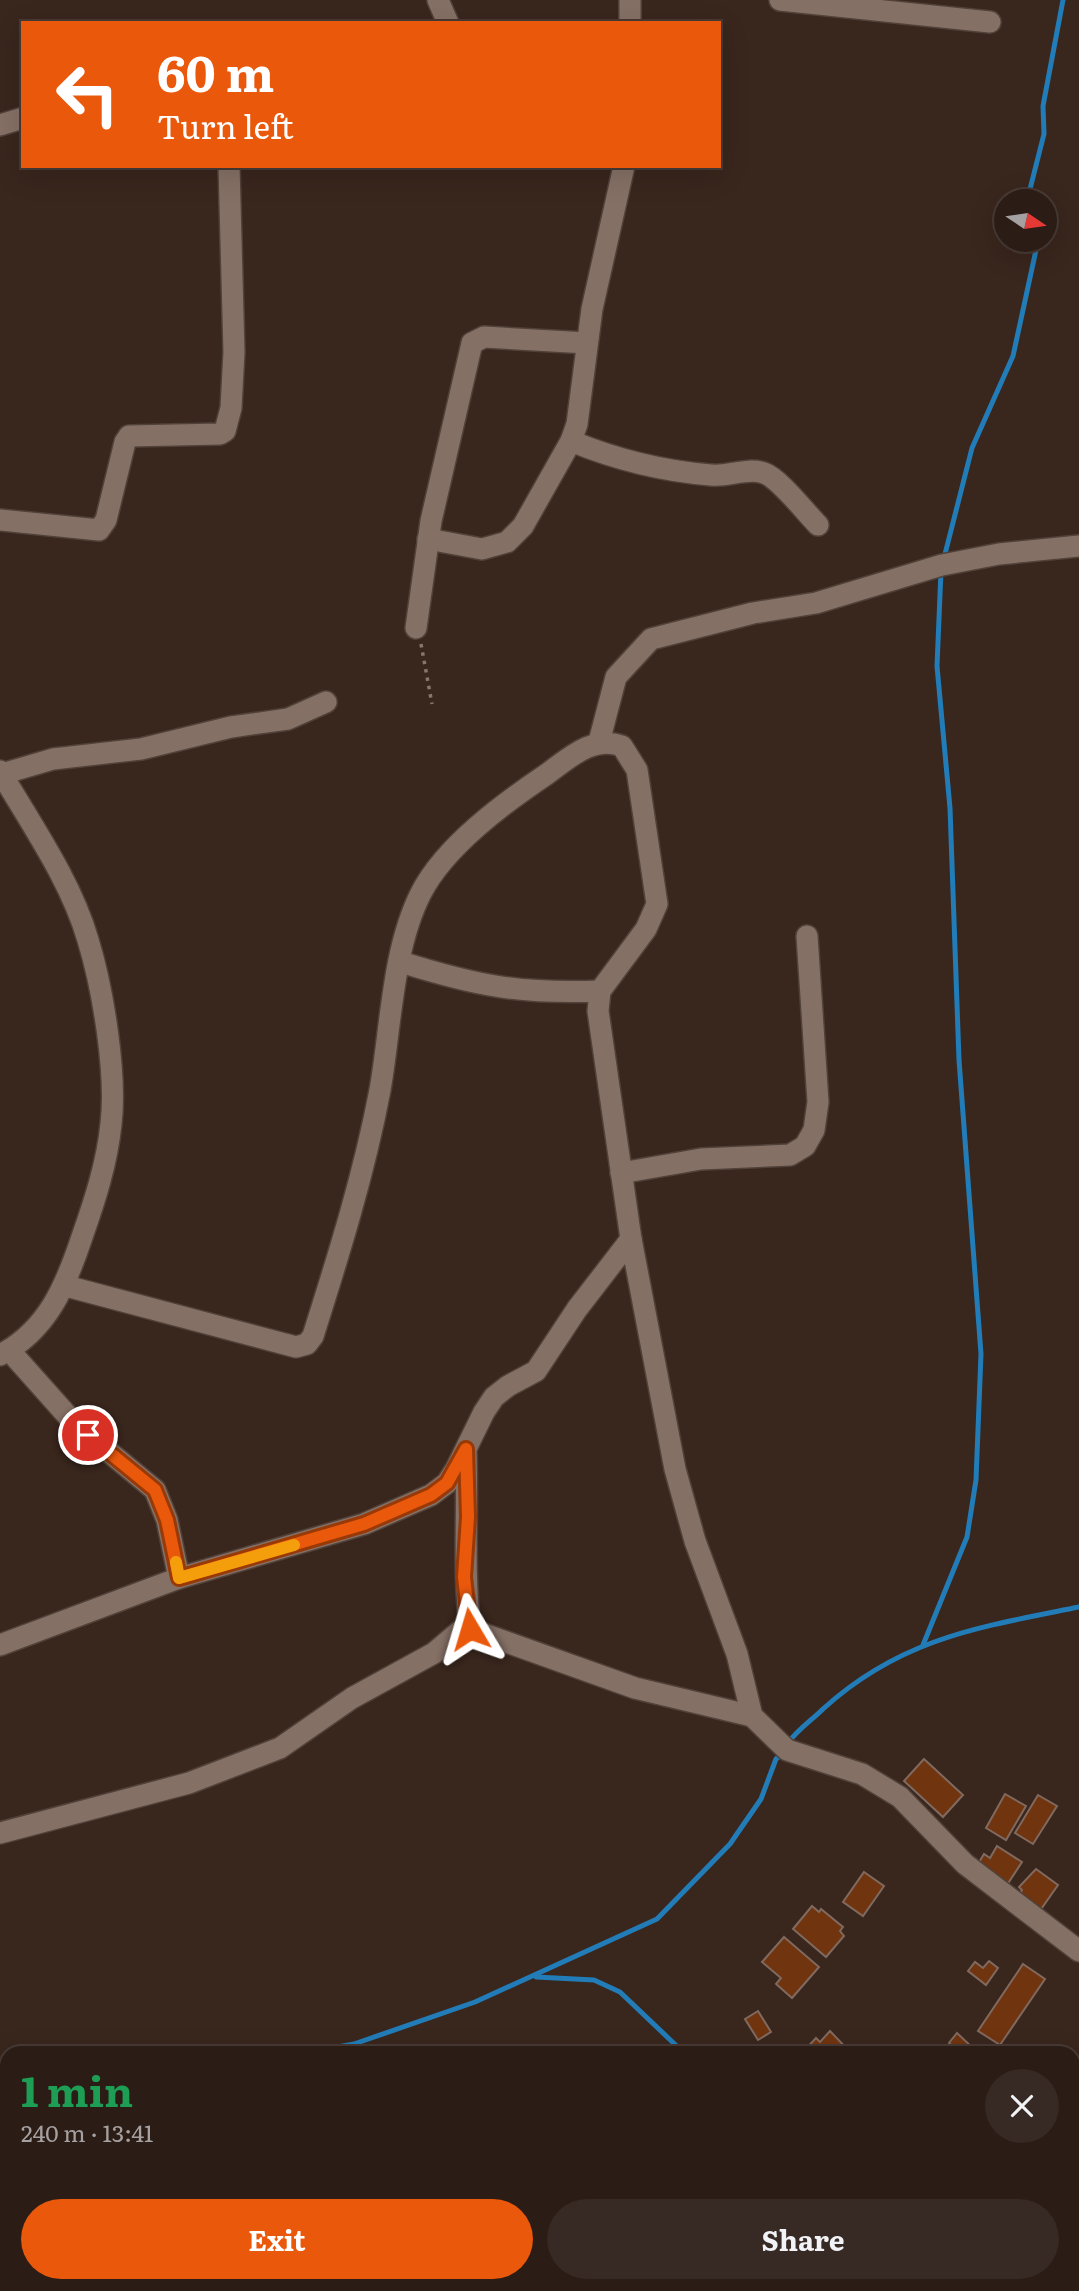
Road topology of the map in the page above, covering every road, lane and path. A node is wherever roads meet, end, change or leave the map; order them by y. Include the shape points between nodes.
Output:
1 (438, 0) edge
2 (631, 0) edge
3 (780, 0) edge
4 (447, 21) edge
5 (630, 21) edge
6 (990, 22) dead end
7 (21, 119) edge
8 (0, 125) edge
9 (229, 168) edge
10 (624, 168) edge
11 (587, 343) junction
12 (571, 441) junction
13 (0, 520) edge
14 (818, 525) dead end
15 (428, 538) junction
16 (1079, 545) edge
17 (416, 628) joint
18 (327, 702) dead end
19 (432, 704) dead end
20 (599, 743) junction
21 (1, 773) edge
22 (807, 936) dead end
23 (401, 962) junction
24 (600, 991) junction
25 (621, 1173) junction
26 (631, 1239) junction
27 (66, 1286) junction
28 (5, 1353) edge
29 (466, 1449) junction
30 (179, 1578) junction
31 (470, 1629) junction
32 (0, 1646) edge
33 (752, 1716) junction
34 (0, 1833) edge
35 (1079, 1951) edge

1 - 4 street
2 - 5 street
3 - 6 street
7 - 8 street
9 - 13 street via 233,352 231,408 225,431 129,436 106,520 99,530
10 - 11 street
11 - 12 street
11 - 15 street via 484,337 472,343
12 - 14 street via 618,460 672,472 768,474
12 - 15 street via 523,526 507,542 482,549
15 - 17 street
16 - 20 street via 942,565 816,603 753,613 651,639 616,677
17 - 19 path
18 - 21 street via 288,719 231,727 141,750 54,759
20 - 23 street via 584,748 525,789 482,822 450,855 421,892
20 - 24 street via 622,747 637,770 657,904 646,929
21 - 27 street via 64,884 88,939 110,1067 112,1122 102,1178
22 - 25 street via 818,1102 814,1130 805,1146 790,1154 701,1160
23 - 24 street via 459,981 512,991
23 - 27 street via 358,1192 307,1344 296,1347
24 - 25 street via 598,1011
25 - 26 street
26 - 29 street via 536,1371 494,1397
26 - 33 street via 676,1469 695,1541 737,1654
27 - 28 street via 40,1323
28 - 30 street via 74,1423 155,1490 167,1520
29 - 30 street via 447,1483 431,1495 364,1524
29 - 31 street via 464,1577
30 - 32 street
31 - 33 street via 635,1688
31 - 34 street via 352,1698 280,1748 189,1783
33 - 35 street via 787,1750 862,1774 900,1797 965,1864

